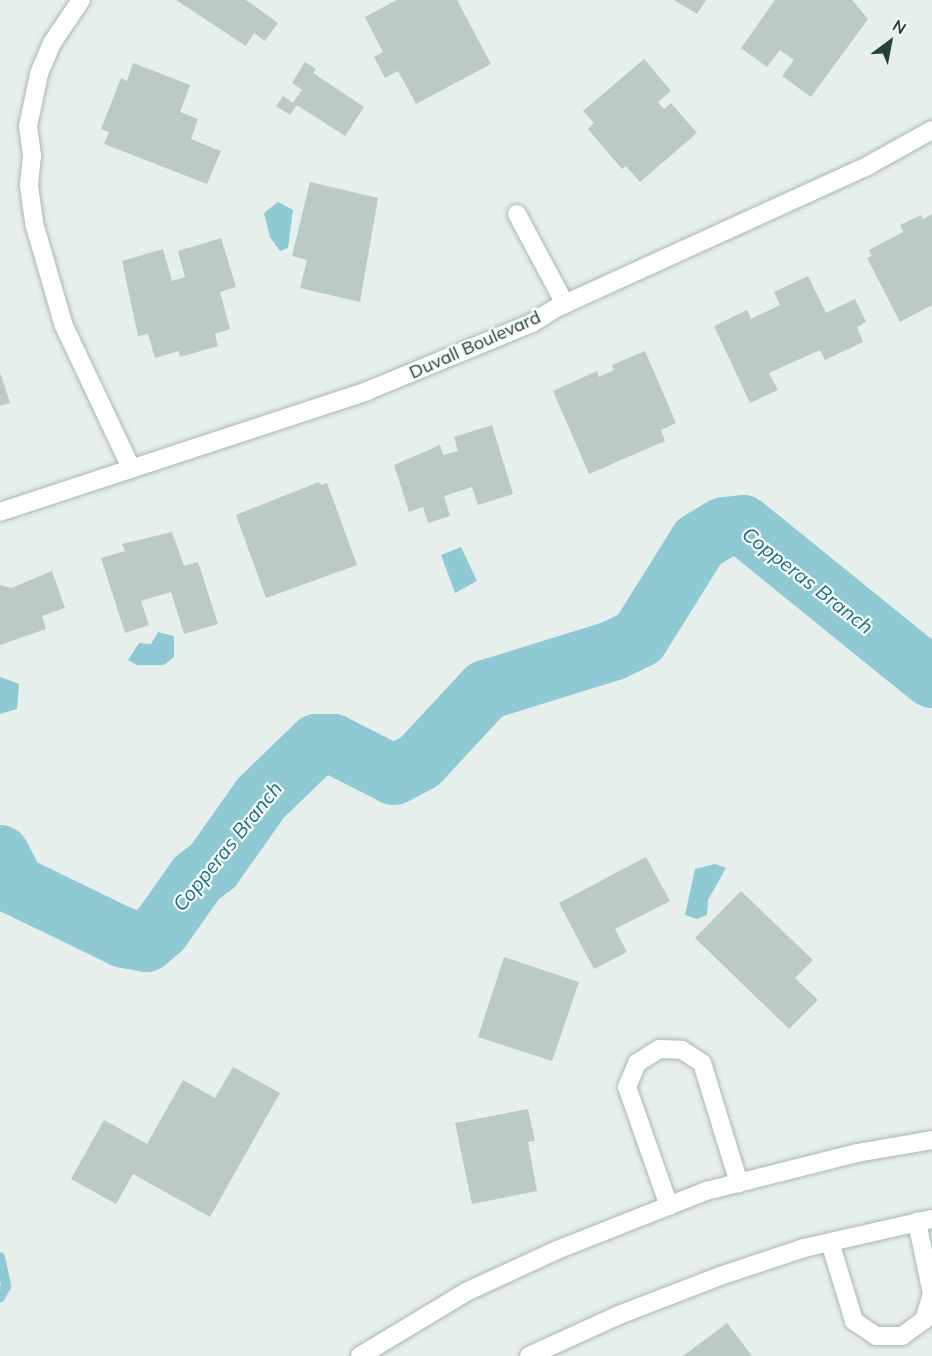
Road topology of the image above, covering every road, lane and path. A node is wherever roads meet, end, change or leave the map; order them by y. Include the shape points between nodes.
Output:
1 (81, 0) edge
2 (932, 130) edge
3 (517, 214) dead end
4 (565, 304) junction
5 (130, 468) junction
6 (0, 512) edge
7 (932, 1140) edge
8 (739, 1183) junction
9 (669, 1206) junction
10 (924, 1221) edge
11 (830, 1242) junction
12 (360, 1356) edge
13 (529, 1356) edge

1 - 5 street via 52,43 39,74 28,126 32,156 29,186 34,223 64,326
2 - 4 street, Duvall Boulevard via 869,165
3 - 4 street
4 - 5 street, Duvall Boulevard via 532,323 357,395
5 - 6 street, Duvall Boulevard
7 - 8 street via 857,1153
8 - 9 street
8 - 9 street via 702,1063 682,1050 659,1049 637,1063 627,1087
9 - 12 street via 557,1250 466,1293
10 - 11 street
10 - 11 street via 932,1294 924,1320 902,1336 876,1336 854,1321
11 - 13 street via 646,1304

